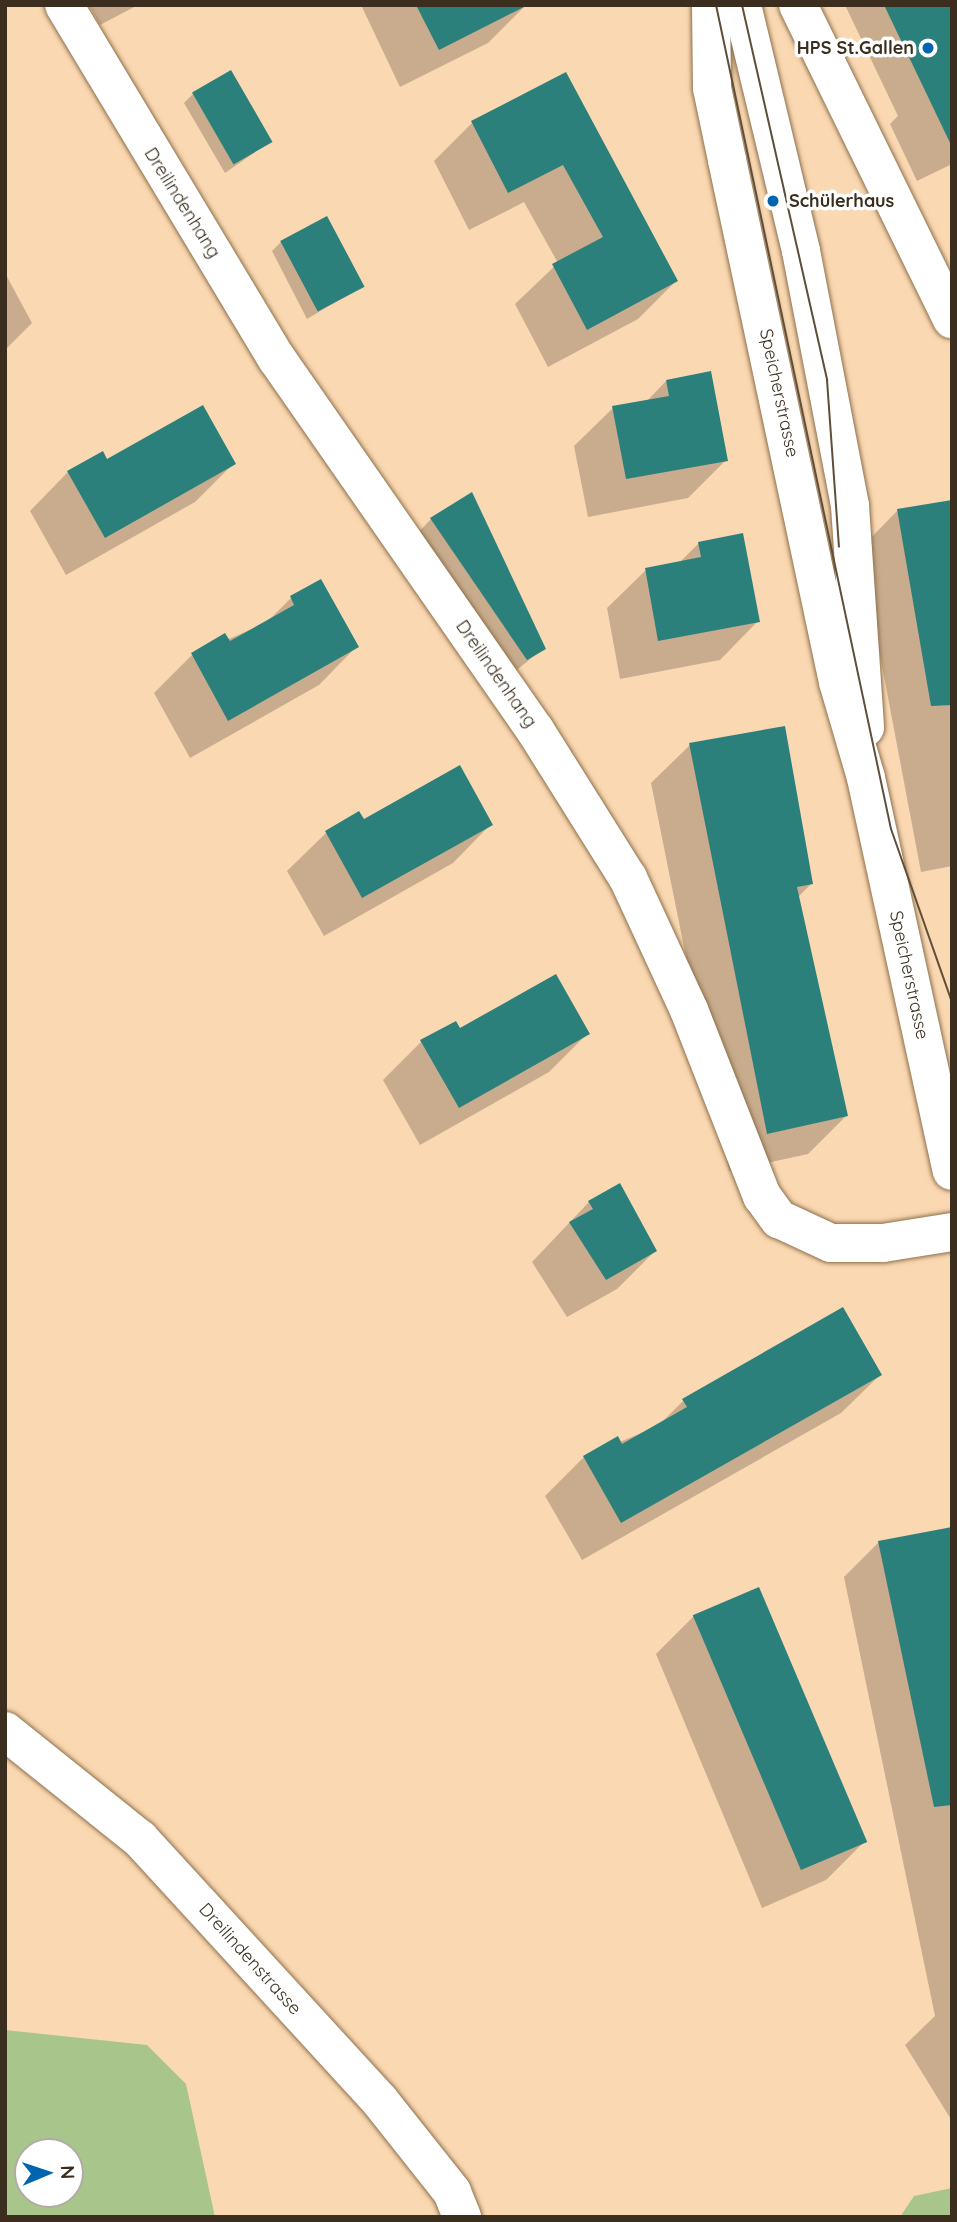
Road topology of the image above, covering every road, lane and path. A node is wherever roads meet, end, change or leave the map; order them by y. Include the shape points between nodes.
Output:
1 (64, 5) edge
2 (710, 5) edge
3 (742, 5) edge
4 (798, 5) edge
5 (952, 319) edge
6 (866, 778) junction
7 (952, 1171) edge
8 (952, 1231) edge
9 (5, 1731) edge
10 (461, 2217) edge

1 - 8 street, Dreilindenhang via 277,359 527,719 621,867 684,999 762,1196 779,1219 831,1243 883,1243
2 - 6 street, Speicherstrasse via 712,88 838,682
3 - 6 street, Speicherstrasse via 801,251 850,506 862,608
4 - 5 street
6 - 7 street, Speicherstrasse
9 - 10 street, Dreilindenstrasse via 140,1839 380,2102 452,2192

